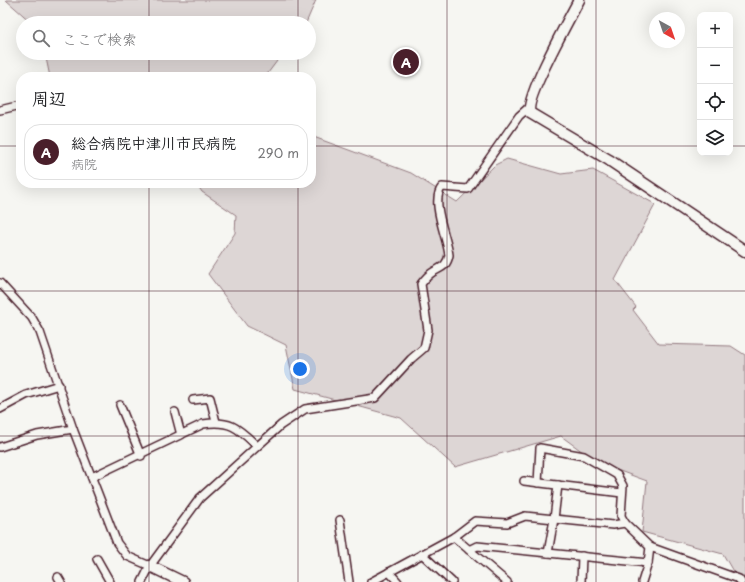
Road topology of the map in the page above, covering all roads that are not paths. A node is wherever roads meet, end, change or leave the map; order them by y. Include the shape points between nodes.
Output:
1 (579, 0) edge
2 (16, 106) edge
3 (528, 108) junction
4 (0, 110) edge
5 (745, 252) edge
6 (0, 282) edge
7 (58, 386) junction
8 (193, 400) dead end
9 (120, 405) dead end
10 (0, 410) edge
11 (175, 412) dead end
12 (216, 422) junction
13 (73, 429) junction
14 (182, 435) junction
15 (257, 446) junction
16 (0, 447) edge
17 (140, 456) junction
18 (92, 477) junction
19 (524, 481) dead end
20 (538, 483) junction
21 (558, 485) junction
22 (622, 493) junction
23 (554, 519) junction
24 (340, 520) dead end
25 (625, 523) junction
26 (454, 537) junction
27 (650, 547) junction
28 (469, 550) junction
29 (548, 553) junction
30 (422, 554) junction
31 (582, 556) junction
32 (97, 559) dead end
33 (648, 563) junction
34 (150, 566) junction
35 (389, 572) junction
36 (110, 582) edge
37 (142, 582) edge
38 (180, 582) edge
39 (349, 582) edge
40 (371, 582) edge
41 (398, 582) edge
42 (452, 582) edge
43 (507, 582) edge
44 (581, 582) edge
45 (642, 582) edge
46 (740, 582) edge

1 - 3 street
2 - 4 street
3 - 5 street via 534,116 610,160
3 - 15 street via 519,116 468,189 442,187 438,191 437,204 449,255 448,263 433,272 421,284 428,330 424,348 375,398 306,409 281,425
6 - 7 street via 32,318 40,332
7 - 10 street via 26,395
7 - 13 street
8 - 12 street via 210,398
9 - 17 street
11 - 14 street
12 - 14 street via 204,424
12 - 15 street via 231,424
13 - 16 street via 37,435
13 - 18 street
14 - 17 street
15 - 34 street via 200,498
17 - 18 street
18 - 34 street via 122,551 127,556
19 - 20 street
20 - 21 street
20 - 22 street via 540,448 584,456 618,475 623,486
21 - 22 street
21 - 23 street
22 - 25 street via 621,516
23 - 25 street via 613,525
23 - 26 street via 525,516 507,523 475,521
23 - 29 street
24 - 39 street
25 - 27 street
26 - 28 street
26 - 30 street
27 - 33 street
27 - 46 street via 739,579
28 - 29 street via 477,546
28 - 43 street
29 - 31 street
30 - 35 street
30 - 42 street
31 - 33 street
31 - 44 street
32 - 36 street
33 - 45 street
34 - 37 street
34 - 38 street
35 - 40 street
35 - 41 street

